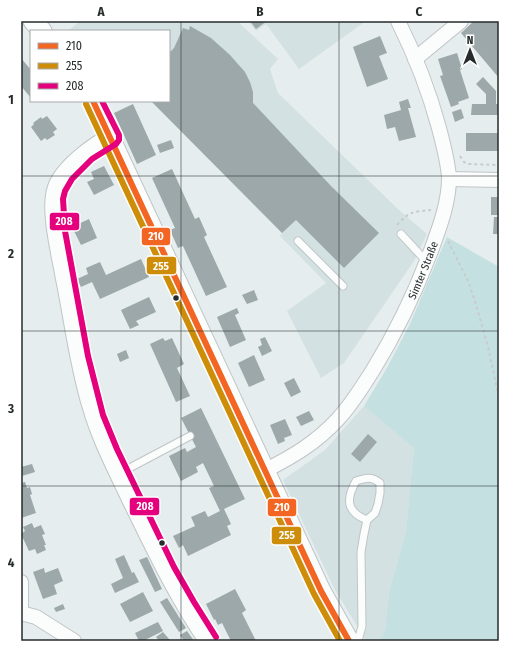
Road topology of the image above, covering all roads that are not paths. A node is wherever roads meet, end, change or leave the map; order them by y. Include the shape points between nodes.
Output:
1 (33, 21) edge
2 (398, 21) edge
3 (461, 21) edge
4 (41, 30) edge
5 (415, 59) junction
6 (96, 102) edge
7 (111, 138) junction
8 (449, 179) junction
9 (499, 180) edge
10 (400, 234) dead end
11 (298, 241) dead end
12 (427, 262) junction
13 (343, 286) dead end
14 (190, 436) dead end
15 (264, 471) junction
16 (120, 473) junction
17 (367, 520) junction
18 (21, 582) edge
19 (21, 609) edge
20 (21, 612) edge
21 (74, 641) edge
22 (209, 641) edge
23 (349, 641) edge
24 (358, 641) edge

1 - 4 main road
2 - 5 street, Simter Straße
3 - 5 street
5 - 8 street, Simter Straße via 434,112 447,159
6 - 7 main road
7 - 15 main road
7 - 16 main road via 90,150 63,178 57,188 55,201 60,248 87,389 97,424
8 - 9 street
8 - 12 street, Simter Straße via 444,209
10 - 12 lane
11 - 13 lane
12 - 15 street, Simter Straße via 388,345 358,395 317,440 294,456
14 - 16 lane
15 - 23 main road via 321,591
16 - 22 main road via 176,587
17 - 17 lane via 375,513 380,483 375,479 366,478 356,481 349,496 349,504 360,517
17 - 24 lane via 361,552 362,626
18 - 19 street
20 - 21 street via 45,621

